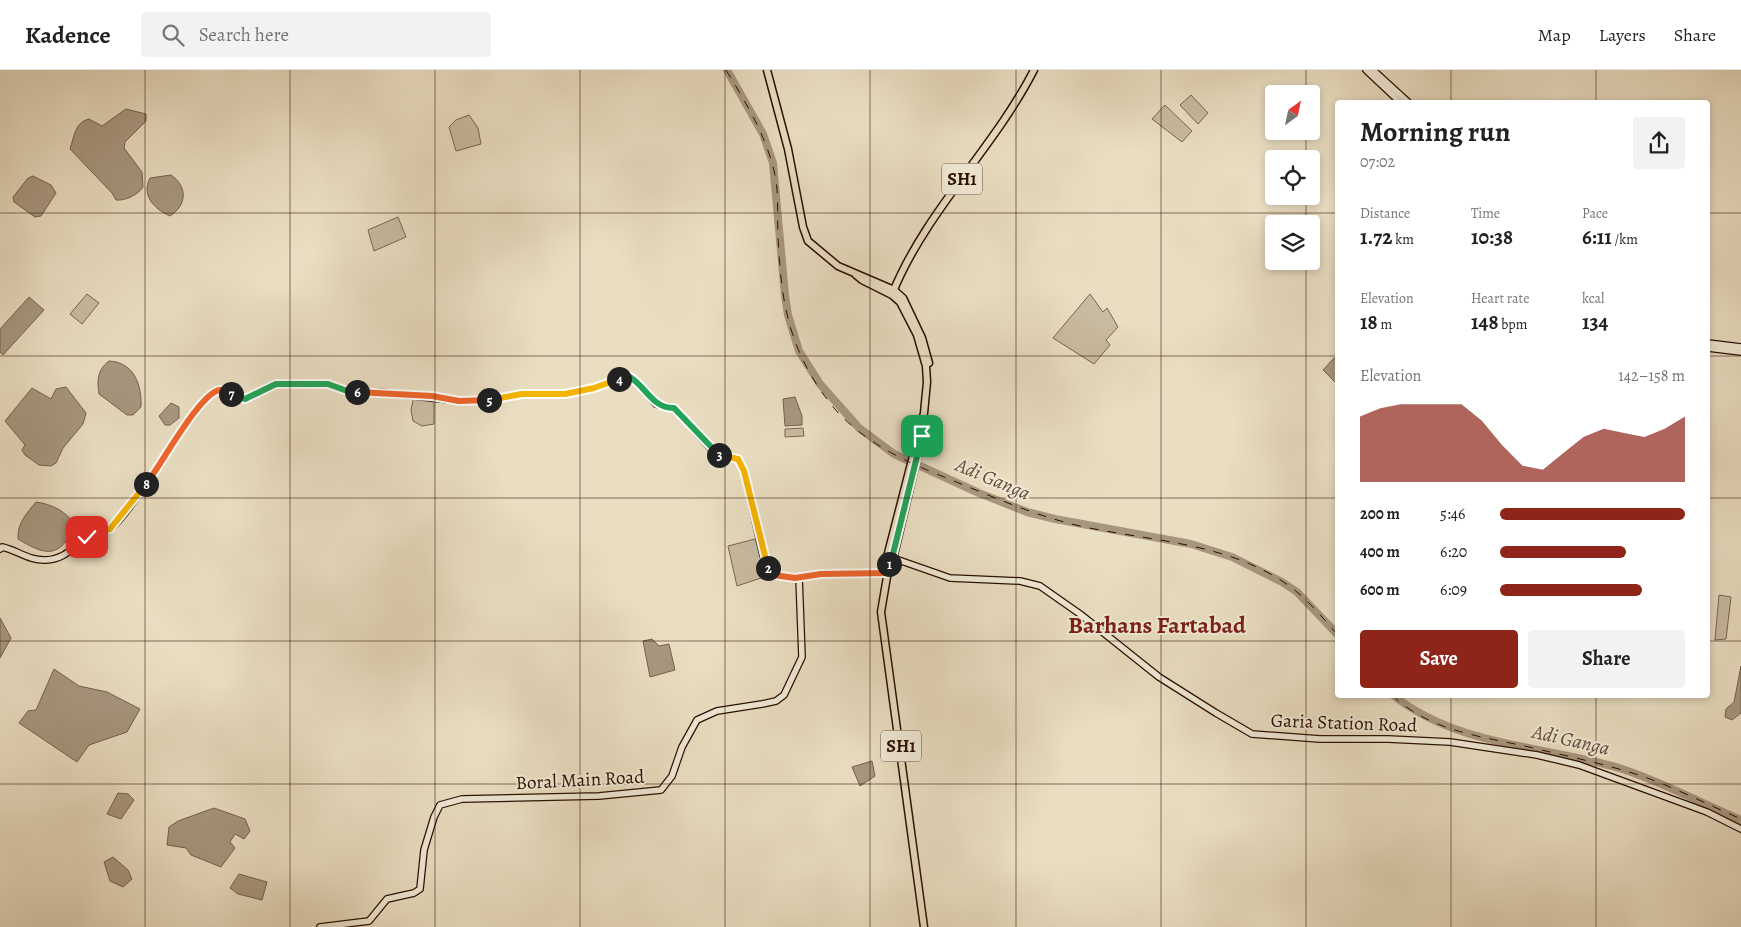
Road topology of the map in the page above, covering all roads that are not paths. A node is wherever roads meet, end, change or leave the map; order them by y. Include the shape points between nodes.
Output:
1 (767, 70) edge
2 (1034, 70) edge
3 (1366, 70) edge
4 (1373, 70) edge
5 (1398, 100) edge
6 (1406, 100) edge
7 (893, 293) junction
8 (1710, 343) edge
9 (1741, 347) edge
10 (1710, 348) edge
11 (1741, 352) edge
12 (0, 549) edge
13 (890, 560) junction
14 (887, 573) junction
15 (799, 577) junction
16 (1741, 829) edge
17 (320, 927) edge
18 (924, 927) edge

1 - 7 main road via 788,149 802,227 808,241 838,266
2 - 7 main road, SH1 via 925,234 903,269
3 - 5 main road
4 - 6 main road
7 - 13 main road, SH1 via 915,325 927,382 924,413
8 - 9 main road
10 - 11 main road
12 - 15 main road via 11,549 37,560 56,558 70,552 90,535 110,529 151,479 198,408 212,394 222,390 245,399 276,384 311,383 328,384 350,392 482,401 522,394 565,394 626,376 634,380 656,404 674,408 715,453 738,459 744,471 767,566 774,575
13 - 14 main road, SH1
13 - 16 main road, Garia Station Road via 950,578 1020,581 1040,586 1160,677 1252,734 1450,742 1524,752 1579,765 1707,812
14 - 15 main road
14 - 18 main road, SH1 via 881,612 882,629
15 - 17 main road, Boral Main Road via 802,657 784,695 776,701 715,712 697,720 682,747 672,776 662,790 462,799 440,805 424,850 420,889 387,899 369,922

